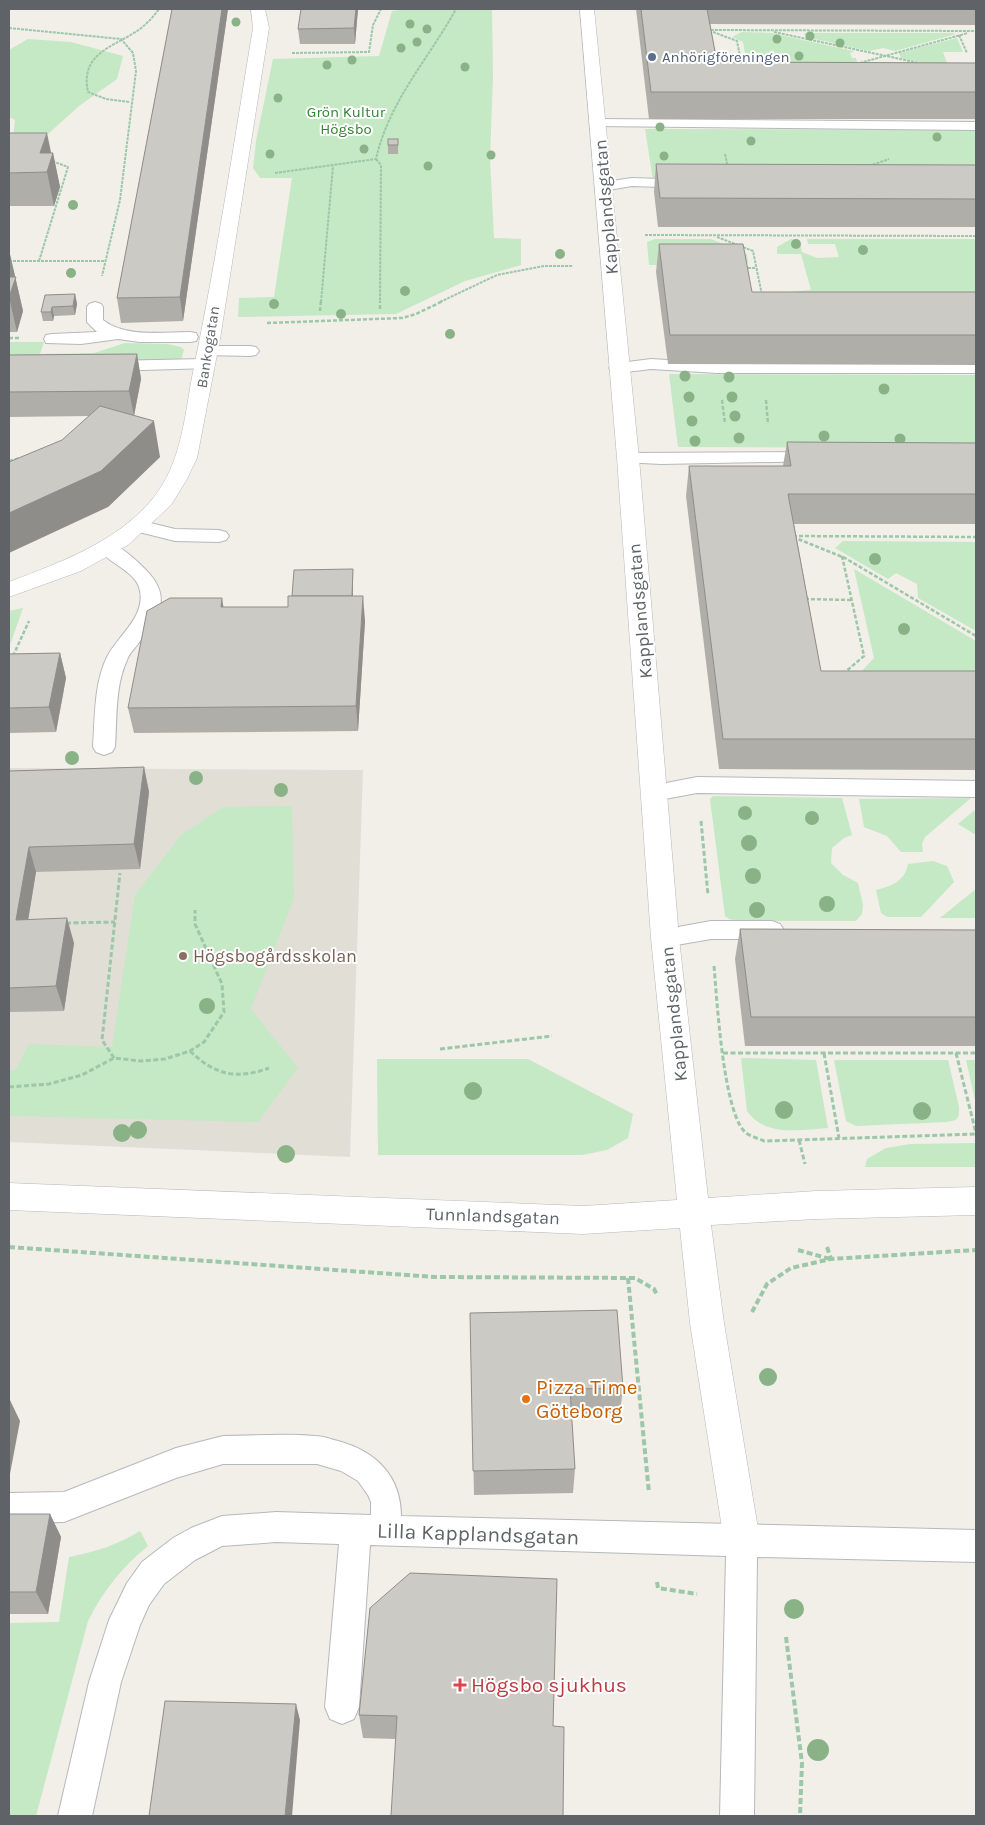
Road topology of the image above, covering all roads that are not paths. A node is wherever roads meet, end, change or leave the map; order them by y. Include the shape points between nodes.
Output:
1 (258, 9) edge
2 (587, 9) edge
3 (598, 123) junction
4 (976, 126) edge
5 (705, 185) edge
6 (603, 186) junction
7 (95, 307) road end
8 (116, 334) junction
9 (190, 337) dead end
10 (52, 339) dead end
11 (250, 351) dead end
12 (206, 358) junction
13 (87, 366) edge
14 (618, 368) junction
15 (976, 368) edge
16 (830, 457) edge
17 (628, 458) junction
18 (138, 526) junction
19 (219, 536) dead end
20 (107, 548) junction
21 (9, 590) edge
22 (104, 747) dead end
23 (976, 790) edge
24 (654, 793) junction
25 (790, 930) edge
26 (666, 938) junction
27 (9, 1197) edge
28 (976, 1201) edge
29 (694, 1213) junction
30 (9, 1508) edge
31 (371, 1530) junction
32 (742, 1541) junction
33 (976, 1546) edge
34 (342, 1707) dead end
35 (75, 1816) edge
36 (736, 1816) edge

1 - 12 street, Bankogatan via 261,28
2 - 3 street, Kapplandsgatan
3 - 4 lane
3 - 6 street, Kapplandsgatan
5 - 6 lane via 632,182
6 - 14 street, Kapplandsgatan
7 - 8 lane via 96,322 102,330
8 - 9 lane
8 - 10 lane
11 - 12 lane
12 - 13 lane
12 - 18 street, Bankogatan via 186,458 163,500
14 - 15 lane via 651,364 718,368
14 - 17 street, Kapplandsgatan
16 - 17 lane
17 - 24 street, Kapplandsgatan
18 - 19 lane via 175,535
18 - 20 street, Bankogatan
20 - 21 street, Bankogatan via 73,566
20 - 22 lane via 148,583 160,607 139,628 117,658 108,690
23 - 24 lane via 697,785
24 - 26 street, Kapplandsgatan
25 - 26 lane via 711,930
26 - 29 street, Kapplandsgatan
27 - 29 street, Tunnlandsgatan via 583,1220
28 - 29 street, Tunnlandsgatan via 816,1205
29 - 32 street via 707,1323
30 - 31 lane via 64,1507 176,1463 223,1450 317,1450 347,1458 370,1471 386,1502
31 - 32 lane, Lilla Kapplandsgatan
31 - 34 lane
31 - 35 lane, Lilla Kapplandsgatan via 276,1526 222,1531 184,1549 153,1573 138,1594 122,1629 105,1682
32 - 33 lane, Lilla Kapplandsgatan
32 - 36 lane

